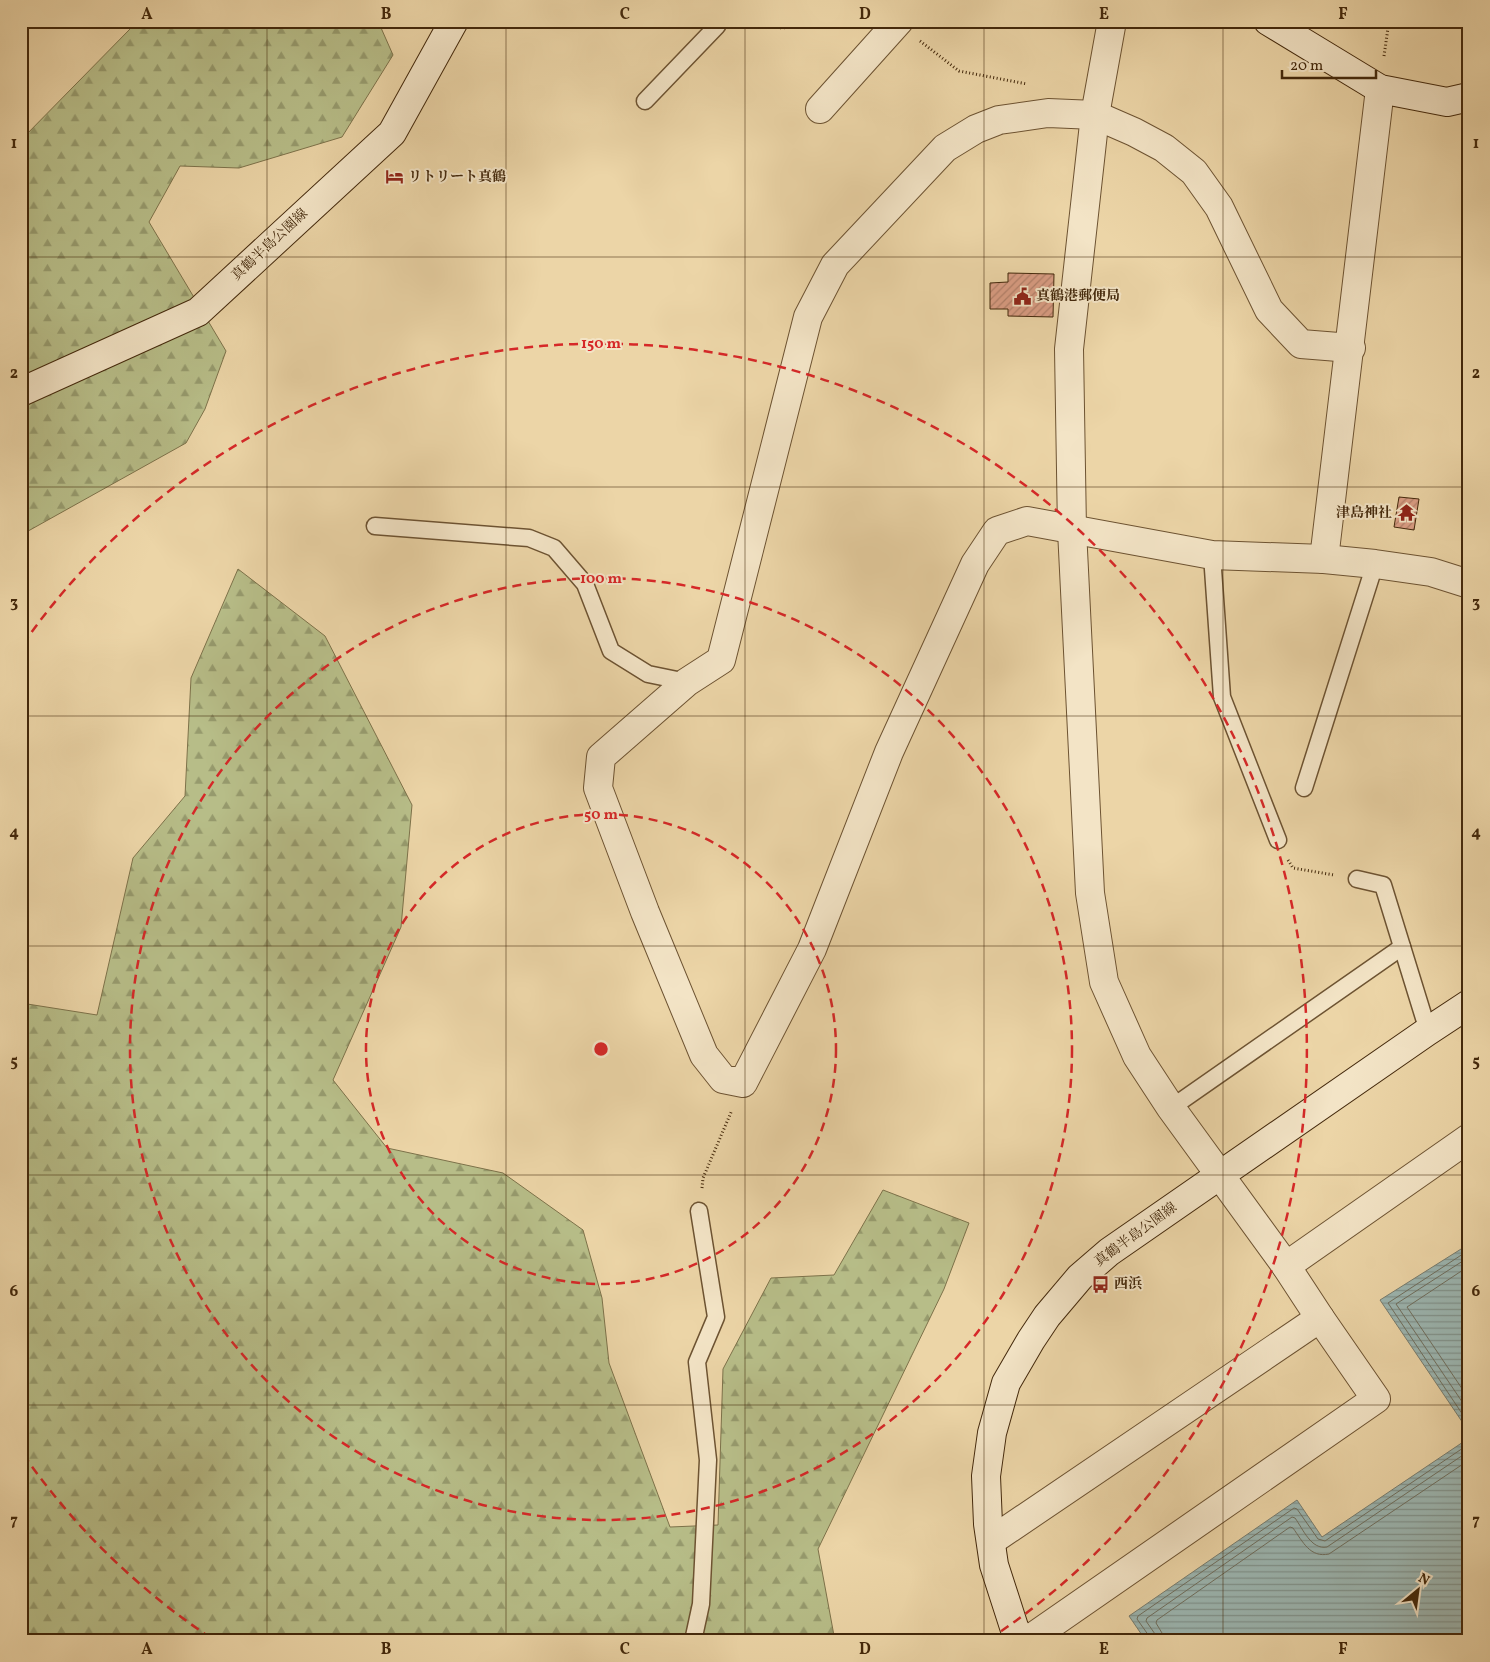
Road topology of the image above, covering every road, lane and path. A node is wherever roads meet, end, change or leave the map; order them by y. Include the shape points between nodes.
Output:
1 (454, 21) edge
2 (717, 21) edge
3 (746, 21) edge
4 (830, 21) edge
5 (1112, 21) edge
6 (1268, 21) edge
7 (898, 22) edge
8 (1035, 86) dead end
9 (1380, 89) junction
10 (1469, 97) edge
11 (645, 101) dead end
12 (820, 109) dead end
13 (1095, 115) junction
14 (1351, 348) junction
15 (21, 392) edge
16 (375, 526) dead end
17 (1072, 530) junction
18 (1212, 554) junction
19 (1324, 559) junction
20 (1375, 564) junction
21 (1469, 584) edge
22 (687, 682) junction
23 (1304, 788) dead end
24 (1278, 840) joint
25 (1357, 879) joint
26 (1402, 947) junction
27 (1469, 1004) edge
28 (1428, 1031) junction
29 (743, 1083) junction
30 (1171, 1108) junction
31 (1469, 1138) edge
32 (1219, 1175) junction
33 (699, 1211) joint
34 (1286, 1266) junction
35 (1320, 1318) junction
36 (991, 1541) junction
37 (693, 1641) edge
38 (1021, 1641) edge
39 (1027, 1641) edge

1 - 15 street, 真鶴半島公園線 via 392,133 198,312
2 - 11 lane via 717,26
3 - 4 path via 782,28
5 - 13 street
6 - 9 street
7 - 8 path via 958,71
7 - 12 street
9 - 10 street via 1447,102
9 - 14 street
13 - 14 street via 1164,148 1194,172 1219,207 1269,310 1301,344
13 - 17 street via 1069,349
13 - 22 street via 1048,113 999,120 976,129 945,148 835,265 808,316 721,660
14 - 19 street
16 - 22 lane via 529,538 554,548 585,584 611,651 648,674
17 - 18 street
17 - 29 street via 1027,521 997,531 975,564 889,752 812,949
17 - 30 street via 1090,893 1104,982 1137,1056
18 - 19 street
18 - 24 lane via 1222,697
19 - 20 street
20 - 21 street via 1432,572
20 - 23 lane
22 - 29 street via 601,757 598,788 704,1055 722,1079
24 - 25 path via 1293,868
25 - 26 lane via 1383,885
26 - 28 lane
26 - 30 lane
27 - 28 street, 真鶴半島公園線
28 - 32 street, 真鶴半島公園線
29 - 33 path via 703,1178
30 - 32 street
31 - 34 street
32 - 34 street
32 - 36 street, 真鶴半島公園線 via 1108,1252 1080,1277 1031,1340 1006,1383 992,1433 986,1476
33 - 37 lane via 716,1317 697,1362 708,1460 701,1604
34 - 35 street
35 - 36 street
35 - 39 street via 1376,1399
36 - 38 street, 真鶴半島公園線 via 994,1565

